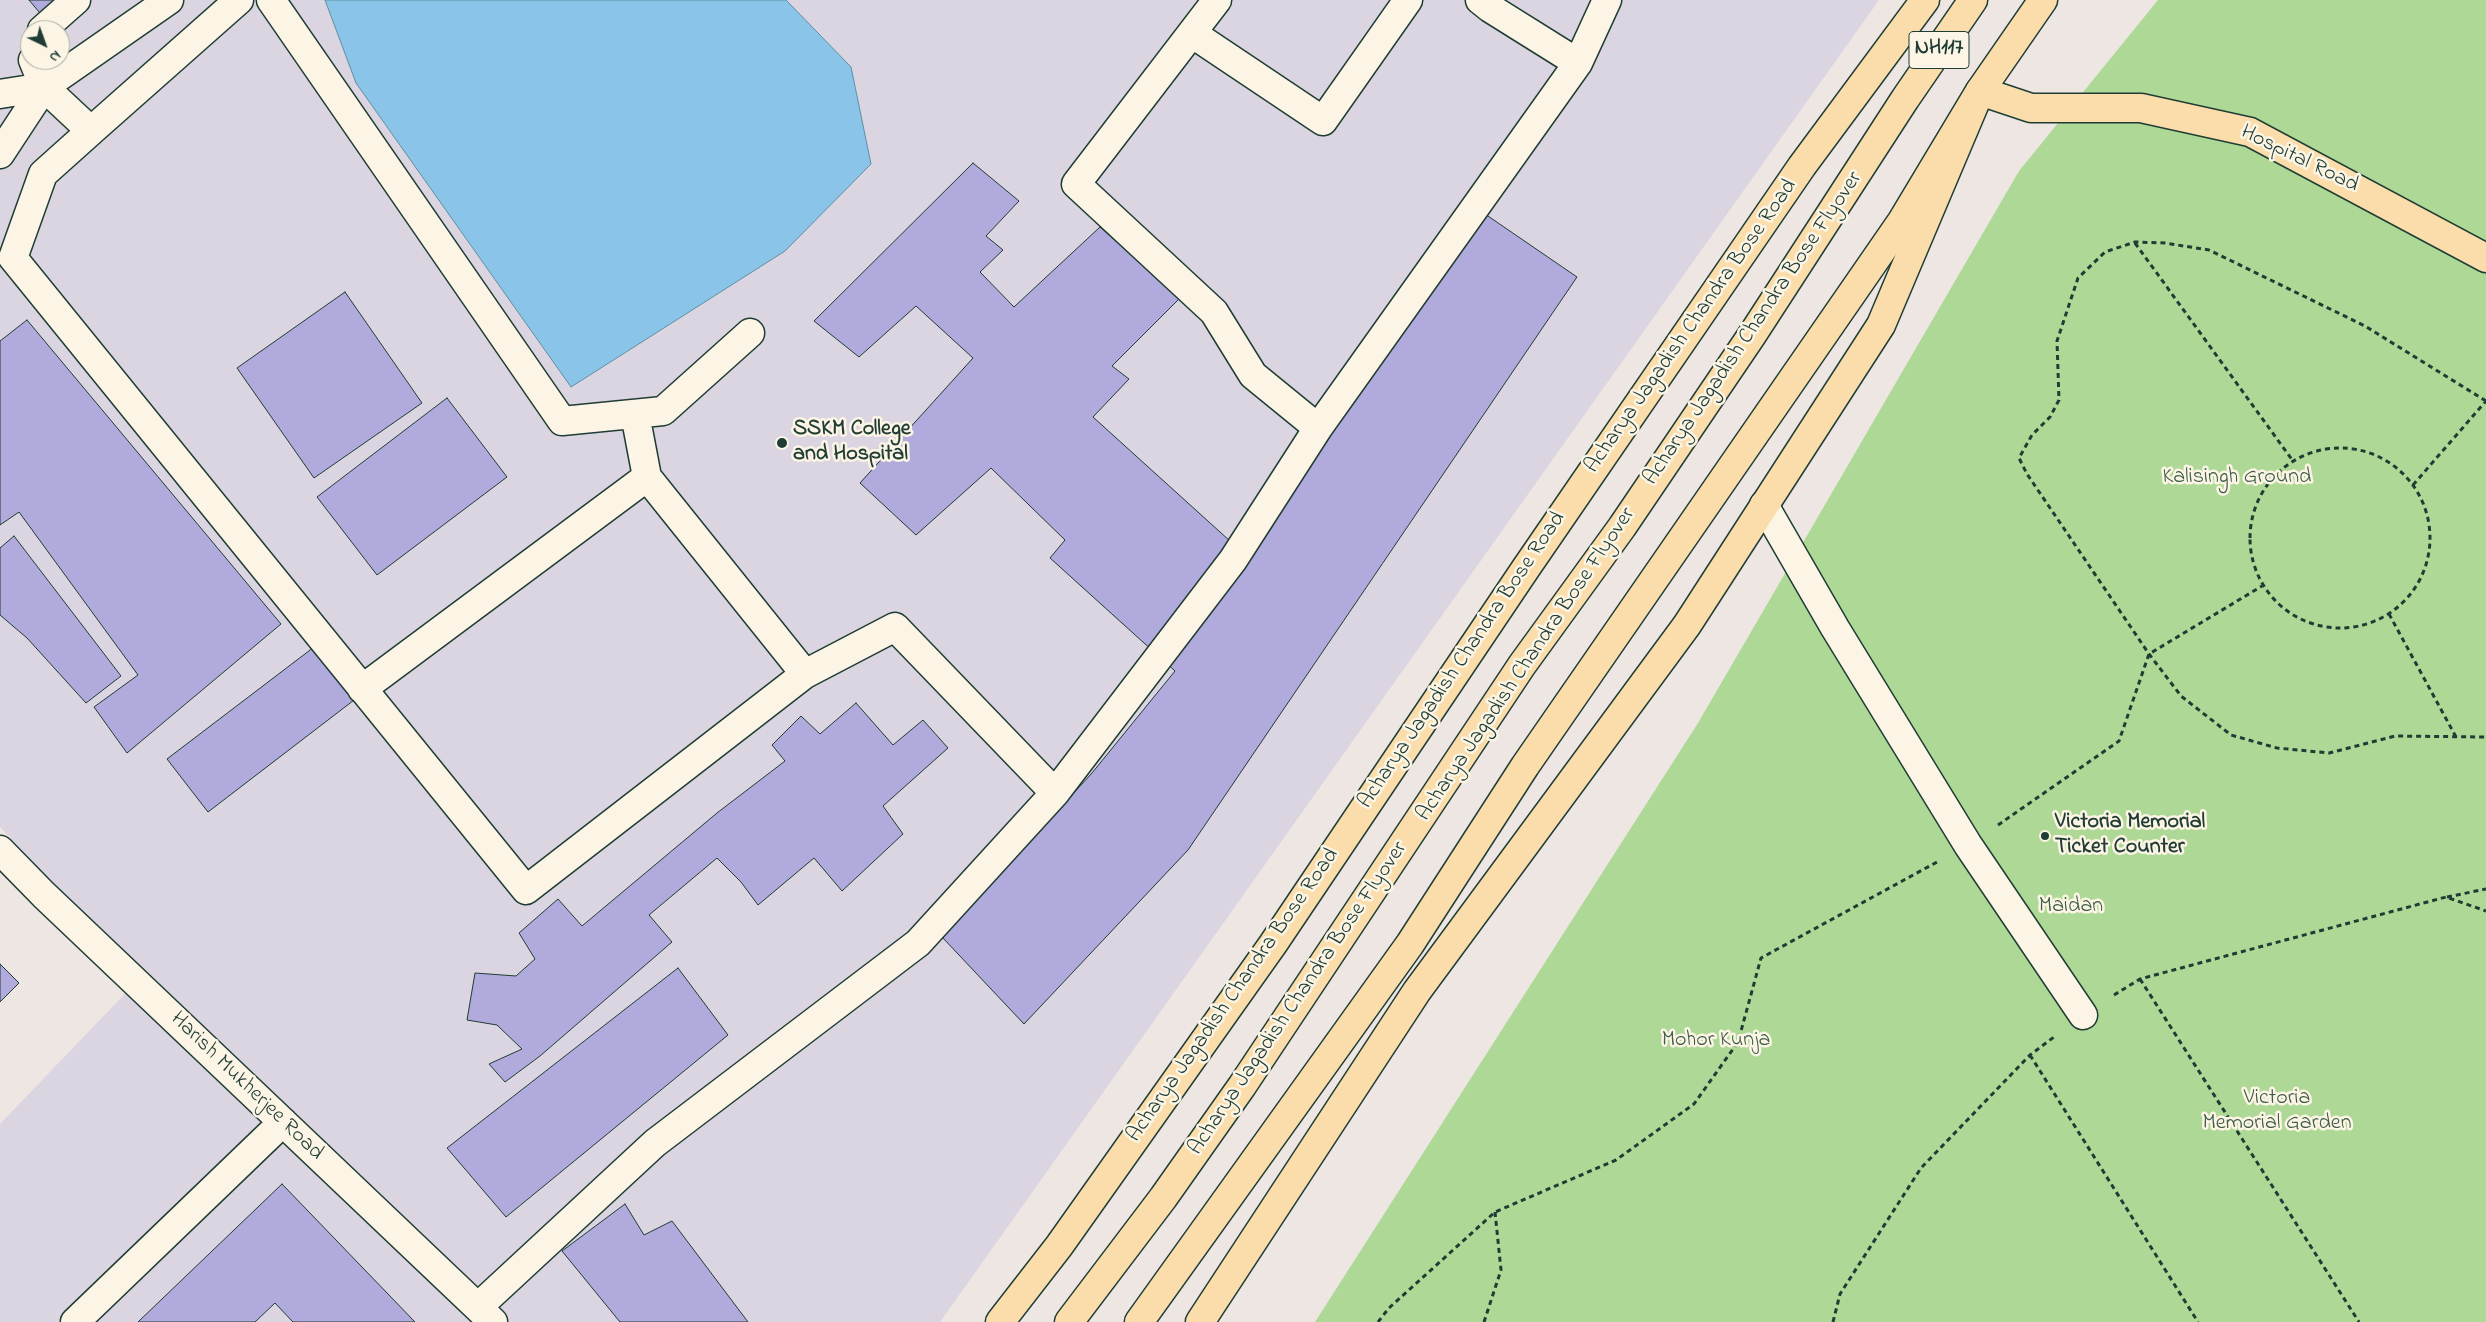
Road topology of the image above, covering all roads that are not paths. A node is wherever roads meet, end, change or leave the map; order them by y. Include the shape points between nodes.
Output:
1 (76, 0) edge
2 (169, 0) edge
3 (239, 0) edge
4 (271, 0) edge
5 (1217, 0) edge
6 (1408, 0) edge
7 (1480, 0) edge
8 (1607, 0) edge
9 (1925, 0) edge
10 (2042, 0) edge
11 (1964, 4) edge
12 (53, 20) edge
13 (1193, 34) junction
14 (1578, 63) junction
15 (38, 70) edge
16 (44, 87) junction
17 (1980, 91) junction
18 (0, 94) edge
19 (91, 130) junction
20 (0, 154) edge
21 (2486, 258) edge
22 (6, 263) edge
23 (750, 333) dead end
24 (635, 414) junction
25 (1318, 428) junction
26 (647, 477) junction
27 (1764, 505) junction
28 (805, 674) junction
29 (362, 689) junction
30 (1056, 793) junction
31 (0, 850) edge
32 (2083, 1014) road end
33 (283, 1122) junction
34 (485, 1315) edge
35 (75, 1322) edge
36 (1000, 1322) edge
37 (1069, 1322) edge
38 (1139, 1322) edge
39 (1200, 1322) edge

1 - 12 street
2 - 16 street
3 - 19 street
4 - 24 street via 562,422
5 - 13 street
6 - 13 street via 1322,121
7 - 14 street
8 - 14 street
9 - 36 main road, Acharya Jagadish Chandra Bose Road via 1791,182 1262,960 1059,1246
10 - 17 main road
11 - 37 main road, Acharya Jagadish Chandra Bose Flyover / NH117 via 1752,335 1622,527 1522,665 1242,1086 1163,1198
13 - 25 street via 1076,184 1214,312 1253,375
14 - 25 street
15 - 16 street
16 - 18 street
16 - 19 street
16 - 20 street
17 - 21 main road, Hospital Road via 2031,108 2140,108 2250,132
17 - 27 main road via 1882,325
17 - 38 main road via 1902,220 1525,766 1410,944
19 - 22 street via 43,174
22 - 29 street
23 - 24 street via 663,411
24 - 26 street
25 - 30 street via 1233,560
26 - 28 street
26 - 29 street
27 - 32 street via 1968,845
27 - 39 main road via 1686,625 1417,991
28 - 29 street via 526,890
28 - 30 street via 895,627
30 - 34 street via 918,943 655,1142
31 - 33 street, Harish Mukherjee Road
33 - 34 street, Harish Mukherjee Road
33 - 35 street

